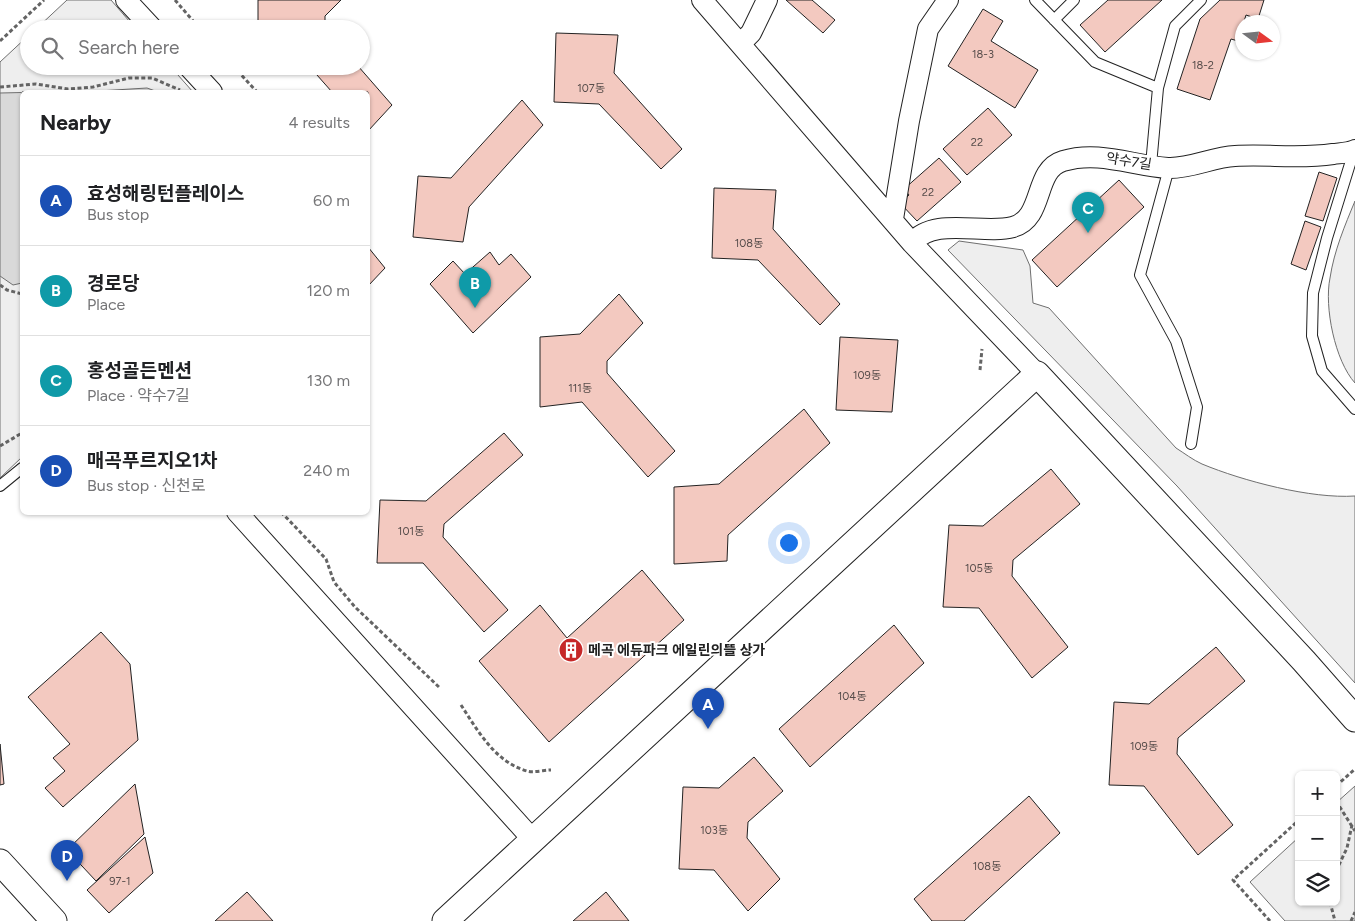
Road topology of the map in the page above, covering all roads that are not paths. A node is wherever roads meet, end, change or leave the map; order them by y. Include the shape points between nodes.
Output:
1 (126, 0) edge
2 (702, 0) edge
3 (767, 0) edge
4 (948, 0) edge
5 (1036, 0) edge
6 (1074, 0) edge
7 (1201, 0) edge
8 (145, 20) edge
9 (1054, 20) junction
10 (741, 43) junction
11 (196, 75) edge
12 (1158, 88) junction
13 (210, 90) edge
14 (1354, 151) edge
15 (1160, 166) junction
16 (893, 219) junction
17 (912, 243) junction
18 (1037, 374) junction
19 (1355, 409) edge
20 (1191, 444) dead end
21 (20, 470) edge
22 (0, 486) edge
23 (240, 515) edge
24 (1355, 719) edge
25 (534, 840) junction
26 (0, 862) edge
27 (54, 921) edge
28 (445, 921) edge

1 - 8 street
2 - 10 street
3 - 10 street via 751,33
4 - 16 street via 928,29
5 - 9 lane
6 - 9 lane
7 - 12 lane via 1176,26
9 - 12 lane via 1095,62
10 - 16 street
11 - 13 street
12 - 15 lane
14 - 15 street, 약수7길 via 1308,158 1234,156
14 - 19 lane via 1326,238 1313,293 1312,336 1322,371
15 - 17 street, 약수7길 via 1099,156 1061,161 1046,174 1030,216 1014,227 944,228 918,235
15 - 20 lane via 1140,275 1176,341 1197,407
16 - 17 street
17 - 18 street
18 - 24 street
18 - 25 street
21 - 22 lane
23 - 25 street
25 - 28 street
26 - 27 street

